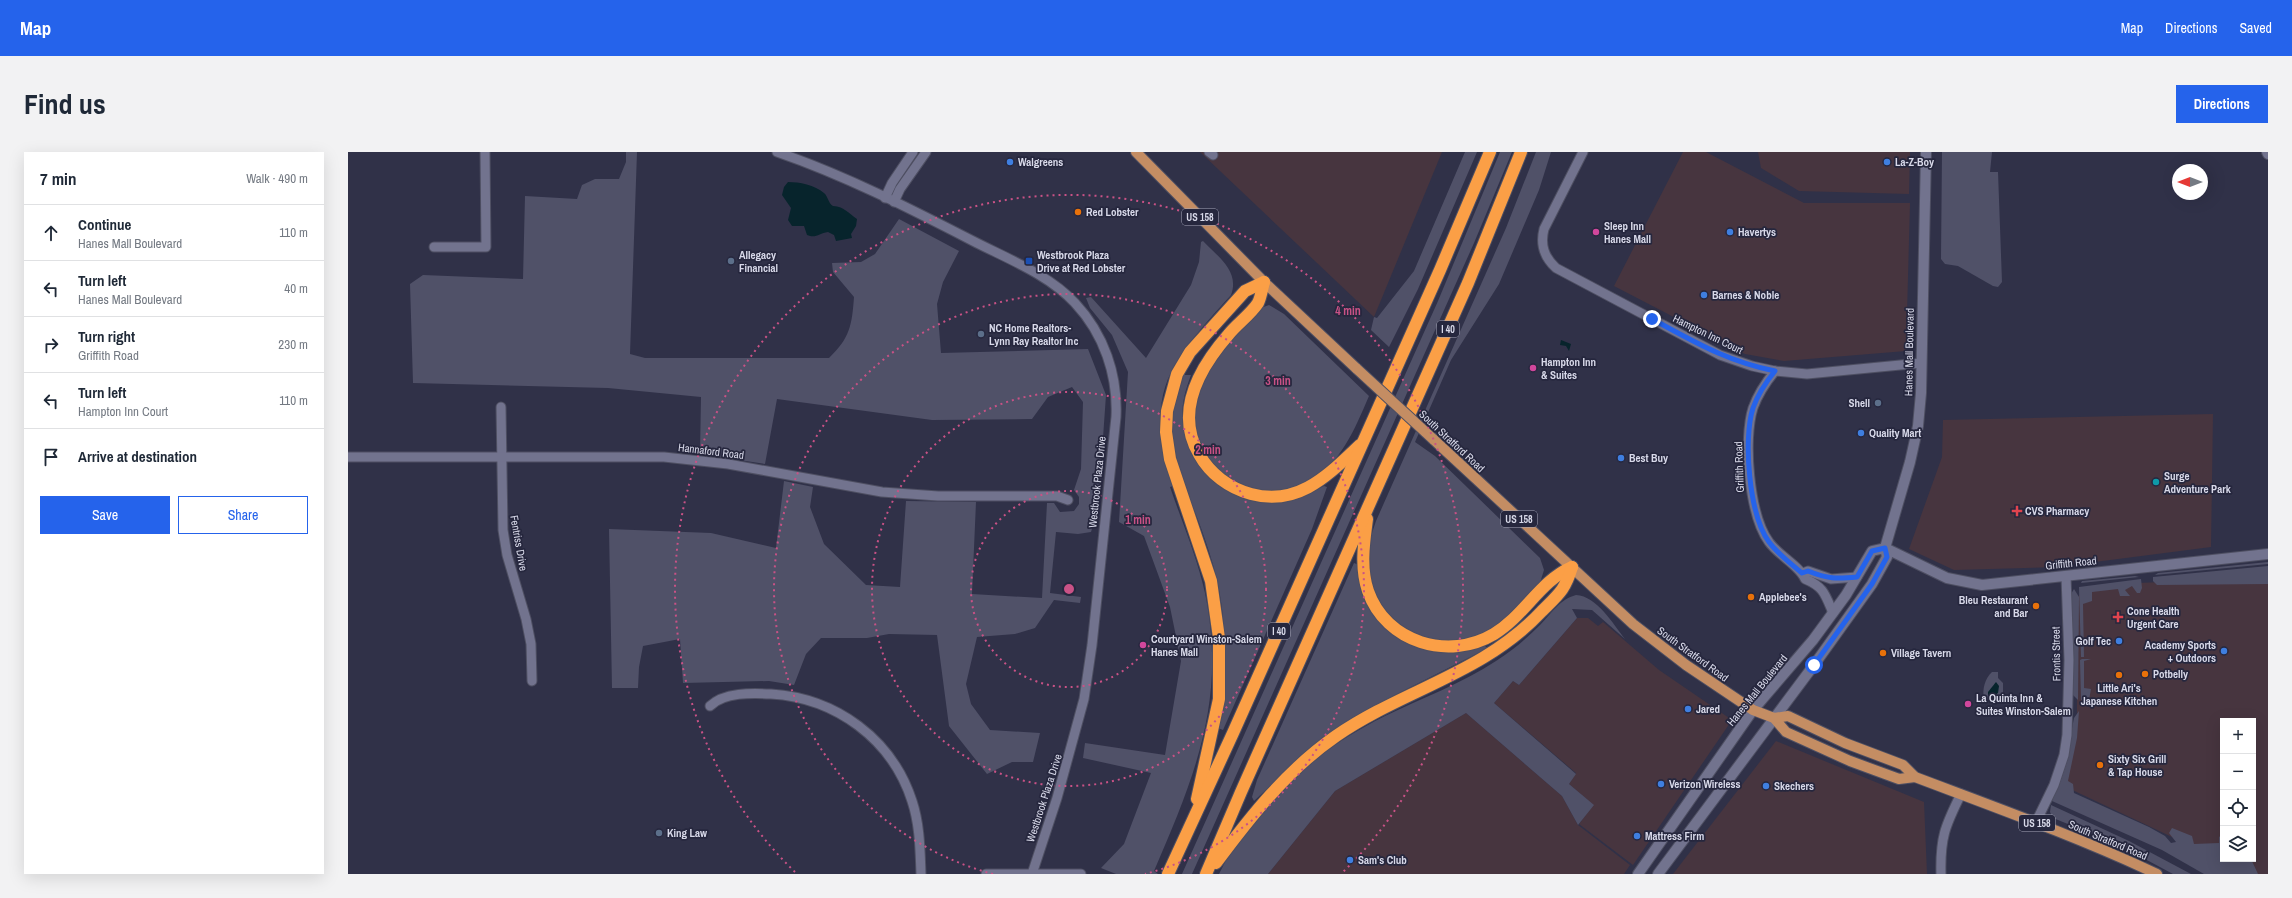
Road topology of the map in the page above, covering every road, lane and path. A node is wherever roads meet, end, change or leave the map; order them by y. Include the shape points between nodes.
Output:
1 (485, 152) edge
2 (777, 152) edge
3 (913, 152) edge
4 (926, 152) edge
5 (1136, 152) edge
6 (1490, 152) edge
7 (1521, 152) edge
8 (1583, 152) edge
9 (1926, 152) edge
10 (889, 200) junction
11 (434, 247) dead end
12 (1264, 282) junction
13 (1921, 363) junction
14 (1775, 371) junction
15 (501, 407) dead end
16 (1364, 441) junction
17 (500, 456) junction
18 (348, 457) edge
19 (1068, 500) dead end
20 (1369, 505) junction
21 (1885, 548) junction
22 (2268, 554) edge
23 (1572, 567) junction
24 (1802, 573) junction
25 (2066, 576) junction
26 (1857, 577) junction
27 (1833, 613) junction
28 (532, 680) dead end
29 (710, 706) dead end
30 (1753, 710) junction
31 (1774, 718) junction
32 (1915, 777) junction
33 (1961, 794) junction
34 (1192, 819) junction
35 (2036, 822) junction
36 (1032, 873) edge
37 (921, 874) edge
38 (986, 874) edge
39 (1081, 874) edge
40 (1168, 874) edge
41 (1207, 874) edge
42 (1638, 874) edge
43 (1658, 874) edge
44 (1942, 874) edge
45 (2157, 874) edge

1 - 11 street via 486,247
2 - 10 street, Westbrook Plaza Drive via 837,175
3 - 10 street
4 - 10 street
5 - 12 main road, South Stratford Road / US 158
6 - 16 highway, I 40
7 - 20 highway, I 40 via 1468,283
8 - 14 street, Hampton Inn Court via 1544,229 1542,245 1550,263 1720,355
9 - 13 main road, Hanes Mall Boulevard
10 - 36 street, Westbrook Plaza Drive via 1040,275 1064,293 1083,312 1099,336 1114,380 1116,417 1084,699 1057,798
12 - 16 highway via 1258,303 1220,344 1196,381 1191,400 1190,422 1191,436 1200,456 1218,478 1237,489 1260,496 1284,496 1319,482
12 - 23 main road, South Stratford Road / US 158, bridge
12 - 34 highway via 1245,291 1190,352 1178,374 1166,411 1170,459 1212,581 1220,644 1216,715
13 - 14 street, Hampton Inn Court via 1821,373
13 - 21 main road, Hanes Mall Boulevard via 1918,426
14 - 24 street, Griffith Road via 1753,408 1749,428 1752,502 1768,542
15 - 17 street, Fentriss Drive
16 - 34 highway, I 40 via 1237,726
17 - 18 street, Hannaford Road
17 - 19 street, Hannaford Road via 664,457 728,464 882,492 938,496 1057,496
17 - 28 street, Fentriss Drive via 503,530 507,555 531,644
20 - 23 highway via 1364,541 1364,570 1368,592 1378,610 1392,626 1402,634 1423,643 1441,647 1464,645 1495,633 1516,617 1557,573
20 - 41 highway, I 40
21 - 25 main road, Griffith Road via 1947,578 1970,584
21 - 26 main road, Hanes Mall Boulevard via 1872,551
21 - 31 main road, Hanes Mall Boulevard via 1887,557 1872,584
22 - 25 main road, Griffith Road
23 - 30 main road, South Stratford Road / US 158 via 1636,626 1686,665
23 - 41 highway via 1566,587 1534,620 1488,657 1468,669 1404,698 1322,746 1275,789
24 - 26 street via 1808,571 1830,579
24 - 27 street, Griffith Road via 1805,579 1823,589
25 - 35 street, Frontis Street via 2069,660 2067,735 2064,755 2054,785
26 - 27 main road, Hanes Mall Boulevard
27 - 30 main road, Hanes Mall Boulevard
29 - 37 street via 732,696 781,694 807,699 831,708 863,728 895,764 909,793 919,835
30 - 31 main road, South Stratford Road / US 158
30 - 42 main road, Hanes Mall Boulevard
31 - 32 main road, South Stratford Road / US 158 via 1788,716 1845,743 1903,764
31 - 32 main road, South Stratford Road / US 158 via 1786,732 1850,761 1899,779
31 - 43 main road, Hanes Mall Boulevard
32 - 33 main road, South Stratford Road / US 158
33 - 35 main road, South Stratford Road / US 158
33 - 44 street via 1945,826 1940,849
34 - 40 highway, I 40
35 - 45 main road, South Stratford Road / US 158
36 - 38 street
36 - 39 street

